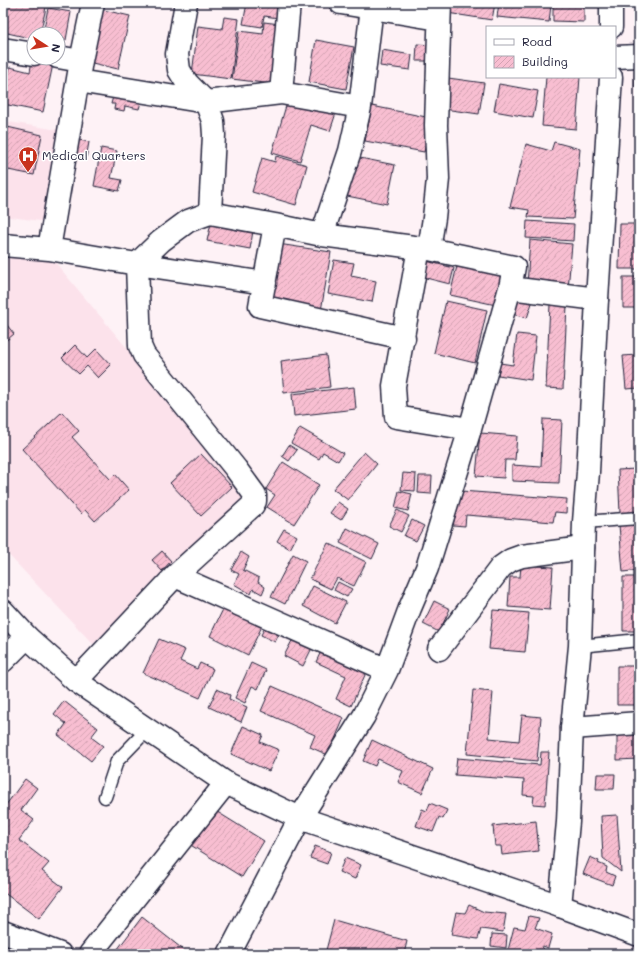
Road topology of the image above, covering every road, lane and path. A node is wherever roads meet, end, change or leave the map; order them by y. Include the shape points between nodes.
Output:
1 (93, 3) edge
2 (186, 3) edge
3 (289, 3) edge
4 (341, 3) edge
5 (610, 3) edge
6 (372, 7) junction
7 (439, 11) edge
8 (610, 26) edge
9 (3, 49) edge
10 (26, 53) edge
11 (639, 56) edge
12 (616, 57) edge
13 (66, 62) edge
14 (80, 71) junction
15 (611, 78) edge
16 (281, 94) junction
17 (206, 102) junction
18 (360, 107) junction
19 (210, 213) junction
20 (275, 225) junction
21 (322, 235) junction
22 (3, 245) edge
23 (49, 249) junction
24 (424, 249) junction
25 (137, 264) junction
26 (265, 283) junction
27 (510, 288) junction
28 (597, 298) junction
29 (404, 338) junction
30 (470, 429) junction
31 (639, 518) edge
32 (584, 522) junction
33 (583, 548) junction
34 (175, 576) junction
35 (3, 611) edge
36 (26, 637) junction
37 (639, 640) edge
38 (580, 646) junction
39 (439, 649) dead end
40 (3, 661) edge
41 (387, 670) junction
42 (76, 681) junction
43 (639, 723) edge
44 (572, 728) junction
45 (148, 729) junction
46 (226, 783) junction
47 (105, 797) dead end
48 (300, 818) junction
49 (560, 906) junction
50 (3, 932) edge
51 (639, 935) edge
52 (60, 954) edge
53 (90, 954) edge
54 (229, 954) edge

1 - 14 street
2 - 17 street via 177,54 179,70 187,83
3 - 16 street
4 - 6 street
5 - 8 street
6 - 7 street
6 - 18 street
7 - 24 street via 436,124 438,179 434,218
9 - 10 street
11 - 12 street
13 - 14 street
14 - 17 street
14 - 23 street
15 - 28 street
16 - 17 street
16 - 18 street
17 - 19 street via 213,121 214,135
18 - 21 street via 350,151
19 - 20 street
19 - 25 street via 188,221 161,241
20 - 21 street
20 - 26 street
21 - 24 street
22 - 23 street
23 - 25 street
24 - 27 street via 514,267
24 - 29 street
25 - 26 street
25 - 34 street via 140,346 144,355 236,469 256,498 253,505
26 - 29 street via 260,306
27 - 28 street
27 - 30 street
28 - 32 street
29 - 30 street via 394,386 396,417
30 - 41 street via 427,568
31 - 32 lane
32 - 33 street
33 - 38 street
33 - 39 street via 522,556 501,567
34 - 41 street
34 - 42 street
35 - 36 street
36 - 40 street
36 - 42 street
37 - 38 lane
38 - 44 street
41 - 48 street via 364,716
42 - 45 street
43 - 44 street
44 - 49 street via 568,822
45 - 46 street
45 - 47 lane via 117,761
46 - 48 street
46 - 53 street
48 - 49 street
48 - 54 street
49 - 51 street
50 - 52 street

